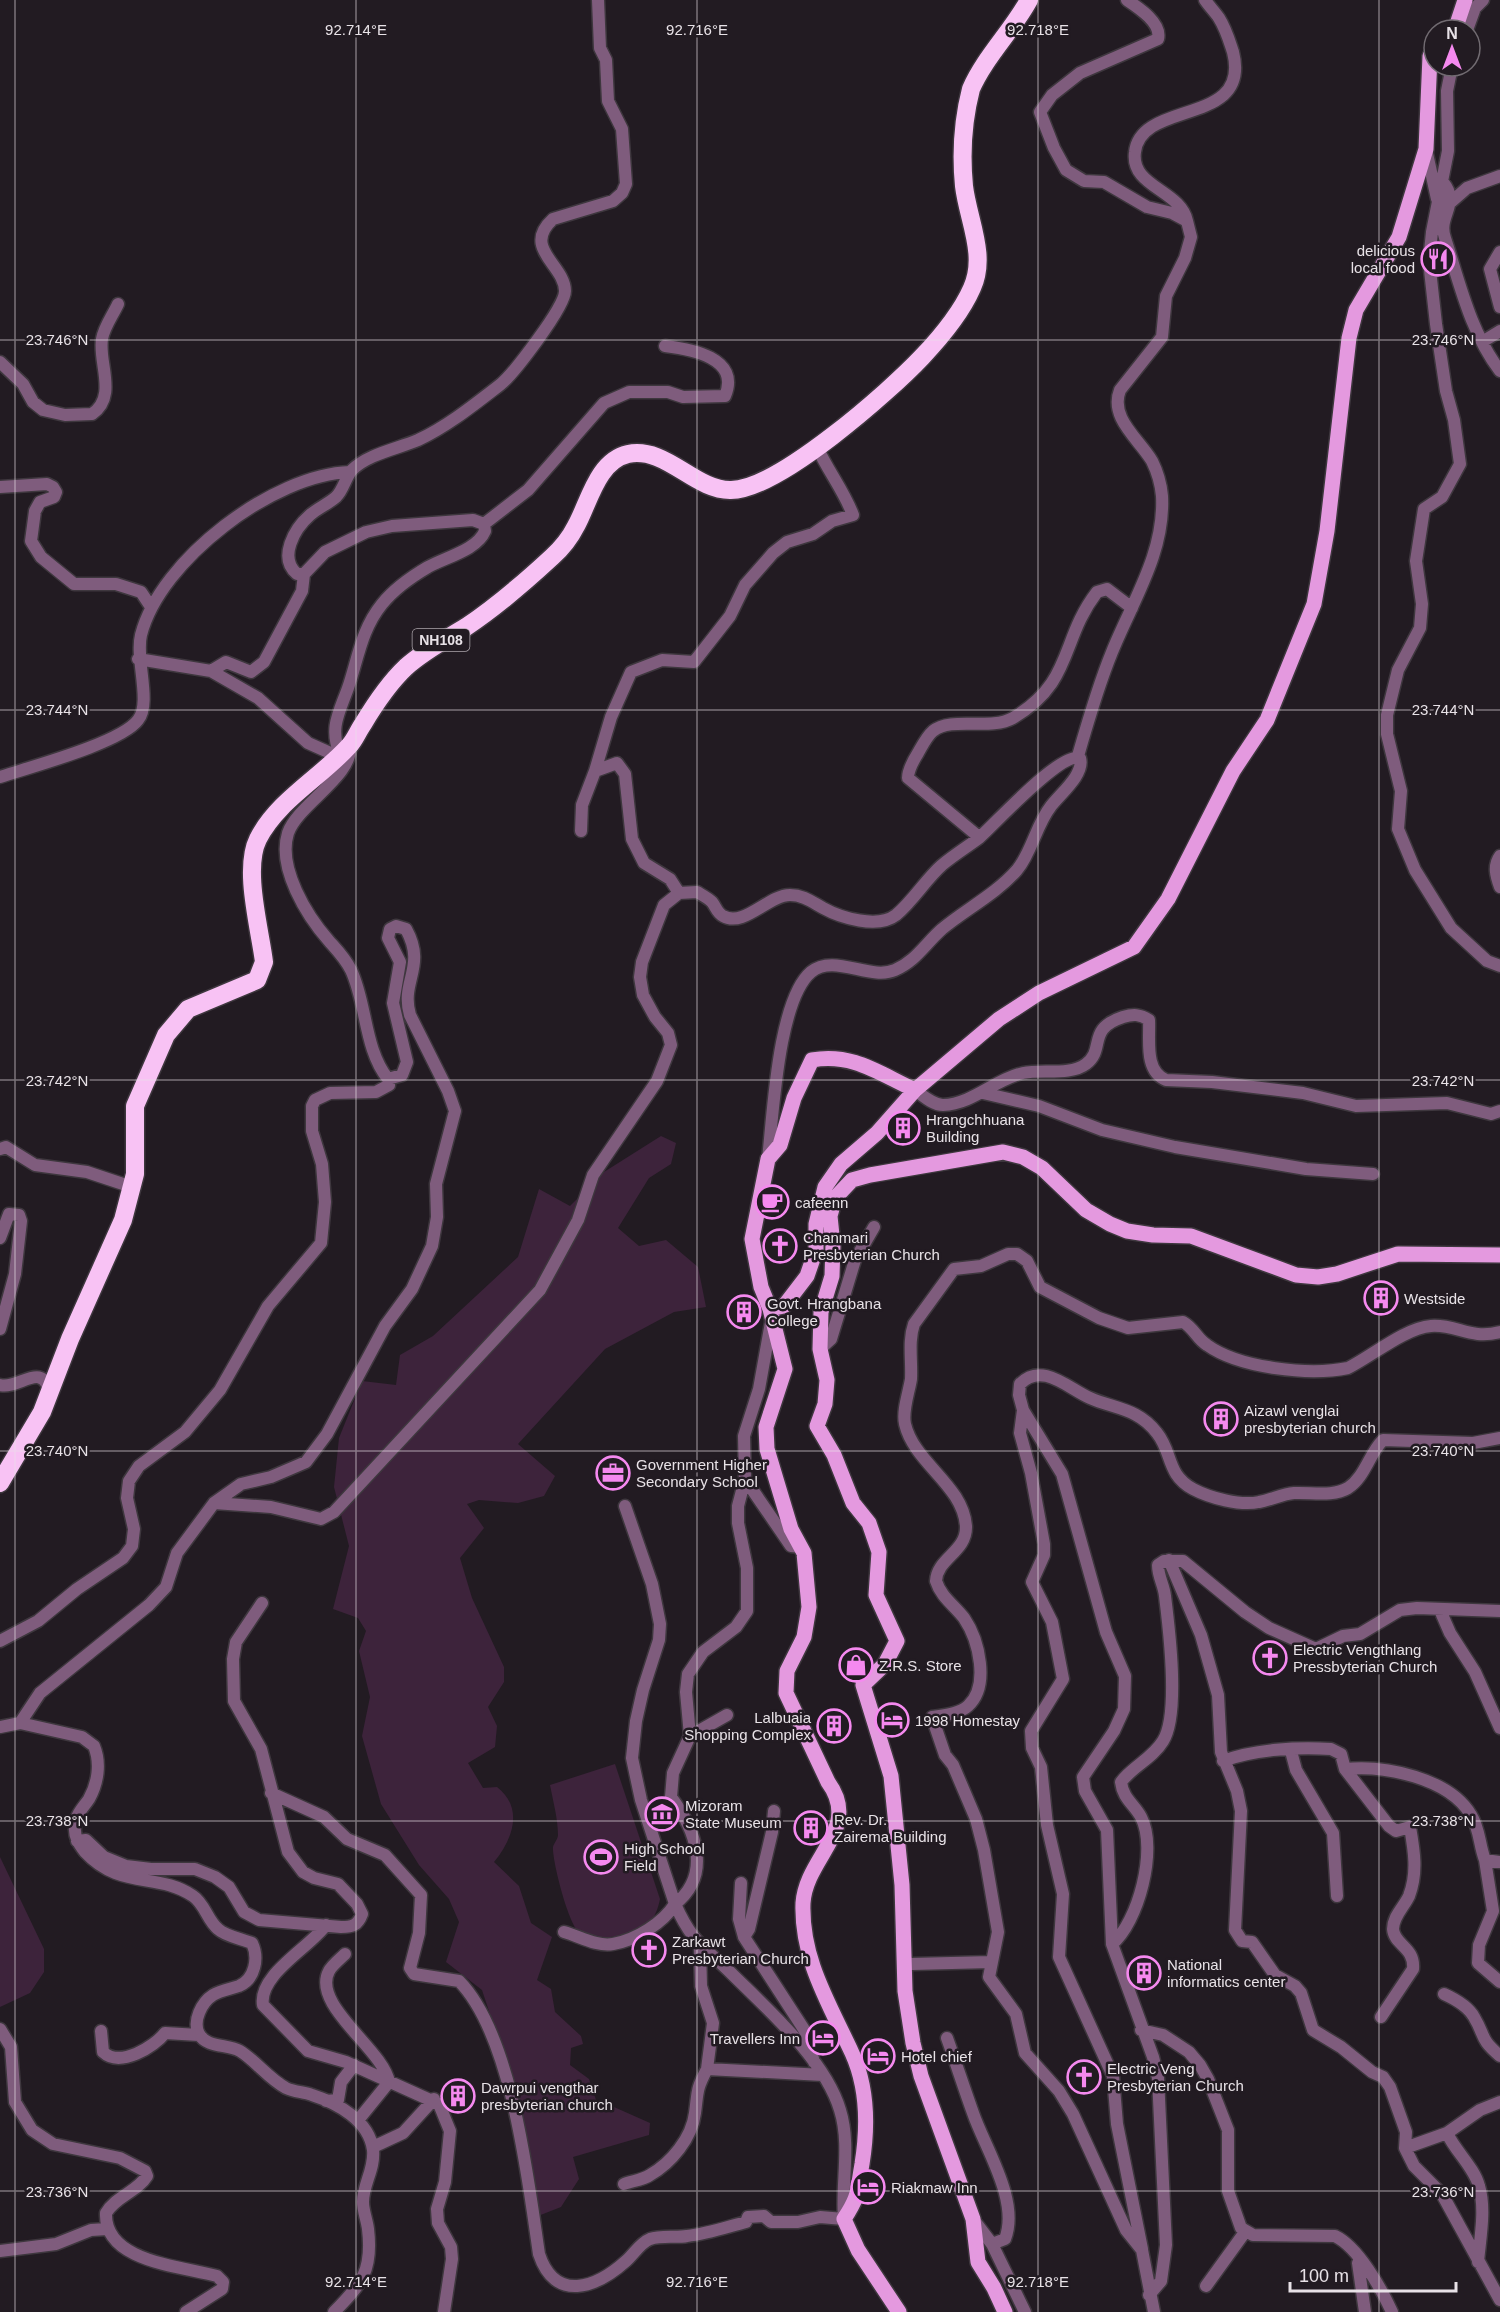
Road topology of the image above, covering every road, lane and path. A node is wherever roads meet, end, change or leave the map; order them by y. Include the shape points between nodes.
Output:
1 (598, 0) edge
2 (1029, 0) edge
3 (1127, 0) edge
4 (1205, 0) edge
5 (1465, 0) edge
6 (1483, 0) edge
7 (1459, 18) edge
8 (1471, 18) edge
9 (1429, 78) edge
10 (1450, 78) edge
11 (1426, 149) junction
12 (1500, 176) edge
13 (1444, 202) junction
14 (1187, 221) junction
15 (1500, 252) edge
16 (118, 304) dead end
17 (1500, 307) edge
18 (1500, 331) edge
19 (1482, 342) junction
20 (664, 346) dead end
21 (0, 362) edge
22 (1500, 371) edge
23 (817, 447) junction
24 (350, 472) junction
25 (0, 487) edge
26 (484, 524) junction
27 (304, 574) junction
28 (152, 607) junction
29 (1132, 608) junction
30 (138, 660) junction
31 (212, 671) junction
32 (342, 752) junction
33 (1078, 756) junction
34 (595, 771) junction
35 (0, 777) edge
36 (581, 831) dead end
37 (979, 837) junction
38 (1500, 856) edge
39 (1500, 887) edge
40 (679, 893) junction
41 (1500, 966) edge
42 (388, 1078) junction
43 (915, 1090) junction
44 (983, 1093) junction
45 (1500, 1111) edge
46 (0, 1149) edge
47 (768, 1159) junction
48 (1373, 1174) dead end
49 (132, 1187) junction
50 (874, 1227) dead end
51 (0, 1238) edge
52 (1500, 1256) edge
53 (771, 1312) junction
54 (0, 1329) edge
55 (1500, 1332) edge
56 (820, 1349) junction
57 (0, 1385) edge
58 (50, 1394) junction
59 (1023, 1410) junction
60 (1500, 1438) edge
61 (745, 1479) junction
62 (0, 1483) edge
63 (214, 1503) junction
64 (626, 1506) dead end
65 (801, 1547) junction
66 (1169, 1560) junction
67 (262, 1603) dead end
68 (1440, 1610) junction
69 (1500, 1611) edge
70 (0, 1641) edge
71 (727, 1715) dead end
72 (20, 1723) junction
73 (0, 1726) edge
74 (1500, 1728) edge
75 (690, 1736) junction
76 (1291, 1750) junction
77 (1224, 1761) junction
78 (1345, 1769) junction
79 (272, 1793) junction
80 (774, 1811) dead end
81 (77, 1841) junction
82 (1485, 1860) junction
83 (1500, 1862) edge
84 (741, 1883) dead end
85 (1337, 1896) dead end
86 (675, 1904) junction
87 (326, 1925) junction
88 (564, 1932) dead end
89 (744, 1937) junction
90 (1112, 1944) junction
91 (700, 1947) junction
92 (345, 1954) dead end
93 (904, 1962) junction
94 (991, 1962) junction
95 (1500, 1982) edge
96 (1444, 1994) dead end
97 (1381, 2017) dead end
98 (0, 2029) edge
99 (1141, 2030) junction
100 (102, 2031) dead end
101 (199, 2035) junction
102 (947, 2038) dead end
103 (1500, 2056) edge
104 (815, 2064) junction
105 (354, 2065) junction
106 (707, 2069) junction
107 (823, 2075) junction
108 (389, 2082) junction
109 (434, 2099) junction
110 (326, 2102) junction
111 (1500, 2102) edge
112 (359, 2120) junction
113 (1447, 2133) junction
114 (372, 2147) junction
115 (1405, 2148) junction
116 (624, 2184) dead end
117 (844, 2219) junction
118 (973, 2219) junction
119 (107, 2229) junction
120 (1245, 2232) junction
121 (992, 2244) junction
122 (1142, 2250) junction
123 (0, 2251) edge
124 (1357, 2257) junction
125 (1478, 2263) junction
126 (1206, 2286) dead end
127 (1149, 2295) junction
128 (1500, 2300) edge
129 (186, 2312) edge
130 (334, 2312) edge
131 (444, 2312) edge
132 (899, 2312) edge
133 (1005, 2312) edge
134 (1025, 2312) edge
135 (1154, 2312) edge
136 (1365, 2312) edge
137 (1392, 2312) edge

1 - 24 street via 608,101 622,129 627,172 622,193 613,201 553,219 546,225 543,251 560,276 565,294 537,342 504,382 441,428
2 - 23 highway, NH108 via 1017,23 976,77 967,103 964,183 979,252 972,289 947,328 921,358
3 - 14 street via 1155,24 1158,39 1080,73 1052,95 1040,112 1066,170 1084,181 1104,182 1147,207
4 - 14 street via 1228,36 1235,61 1233,85 1216,100 1146,131 1134,153 1139,173 1178,201
5 - 7 main road
6 - 8 street
9 - 11 main road
10 - 13 street
11 - 13 street
11 - 43 main road via 1399,237 1356,309 1342,376 1327,531 1314,604 1267,720 1233,771 1168,899 1134,947 1017,1006
12 - 13 street via 1467,188
13 - 19 street via 1444,237 1464,303
13 - 41 street via 1430,249 1430,274 1460,464 1442,497 1424,508 1416,561 1422,604 1420,628 1398,670 1386,726 1399,781 1398,829 1402,845 1451,928 1486,961
14 - 29 street via 1191,237 1166,296 1162,338 1117,399 1118,411 1151,461 1162,496 1156,549
15 - 17 street via 1490,269
16 - 21 street via 102,339 104,397 100,408 92,414 65,415 43,410
18 - 19 street
19 - 22 street
20 - 26 street via 695,350 716,360 727,373 729,386 724,396 629,392 604,403 528,490
23 - 32 highway, NH108 via 767,478 733,490 704,483 644,455 628,454 610,464 567,542 498,604 431,646 406,667
23 - 34 street via 853,515 787,542 773,553 745,585 730,616 694,662 663,660 631,672 611,717
24 - 27 street via 345,488 309,516 294,535 289,562 297,574
24 - 28 street via 302,482 234,517 207,540 162,590
25 - 28 street via 53,487 54,497 40,502 35,511 31,541 37,551 74,585 116,584 141,592
26 - 27 street via 473,520 392,526 366,532 325,552
26 - 32 street via 482,538 476,544 409,579 374,615 359,645 334,722 336,744
27 - 31 street via 302,591 264,662 251,672 226,662
28 - 30 street via 141,634
29 - 33 street via 1098,688
29 - 37 street via 1107,589 1097,592 1080,615 1063,669 1042,698 1012,719 996,724 942,726 932,732 908,778
30 - 31 street
30 - 35 street via 143,695 137,722 125,732 72,754
31 - 32 street via 258,698 308,743
32 - 42 street via 351,752 344,767 289,830 286,855 293,881 309,913 352,972 372,1043
32 - 49 highway, NH108 via 278,811 256,842 252,868 264,962 261,975 249,986 188,1009 166,1035 135,1106
33 - 37 street via 1030,789
33 - 47 street via 1082,760 1080,767 1049,808 1018,869 941,930 914,960 892,972 829,965 812,971 796,991 786,1026
34 - 36 street via 582,805
34 - 40 street via 611,763 622,767 633,840 644,863 670,879
37 - 40 street via 943,864 897,914 880,923 844,916 791,895 775,897 743,916 726,918 698,891
38 - 39 street via 1496,861
40 - 63 street via 664,905 640,977 643,995 668,1033 671,1045 657,1081 593,1175 578,1220 540,1290 334,1512 321,1519 271,1508
42 - 63 street via 402,1075 407,1062 393,1003 400,962 388,938 390,929 400,926 415,945 406,1001 410,1015 454,1111 436,1184 437,1217 432,1246 412,1288 385,1326 327,1434 306,1461 271,1478 241,1484
42 - 70 street via 388,1085 376,1092 330,1093 315,1100 312,1131 322,1164 324,1193 321,1243 268,1306 220,1390 185,1432 139,1466 129,1481 132,1546 123,1558 38,1621
43 - 44 street via 940,1105
43 - 47 main road via 856,1061 830,1057 812,1060 794,1098 780,1145
43 - 53 main road via 877,1133 841,1164 825,1187 816,1224 816,1250 807,1276 784,1306
44 - 45 street via 1023,1073 1083,1066 1091,1058 1103,1027 1136,1015 1149,1020 1152,1066 1166,1080 1303,1093 1356,1106 1448,1103 1491,1114
44 - 48 street via 1039,1106 1102,1130 1175,1146 1306,1169
46 - 49 street via 6,1147 35,1165 87,1172
47 - 53 main road via 752,1239 761,1287
49 - 58 highway, NH108 via 123,1220
50 - 56 street via 855,1260 831,1339
51 - 54 street via 9,1214 19,1215 15,1274
52 - 56 main road via 1398,1254 1337,1274 1296,1275 1191,1236 1153,1235 1110,1224 1086,1210 1042,1168 1003,1152 870,1175 852,1180 835,1198 830,1216 832,1276 821,1312
53 - 61 street via 759,1389 744,1436
53 - 65 main road via 784,1369 766,1427 767,1449 791,1529
55 - 94 street via 1469,1335 1444,1327 1422,1328 1348,1368 1301,1370 1231,1359 1204,1344 1183,1322 1128,1328 1099,1318 1040,1287 1027,1261 1017,1254 981,1266 954,1269 946,1278 911,1333 904,1421 910,1437 959,1502 964,1518 963,1543 940,1569 936,1581 945,1599 964,1618 974,1639 980,1678 967,1707 932,1717 945,1755 972,1810 984,1850 998,1932
56 - 93 main road via 828,1380 818,1426 853,1503 869,1523 879,1552 876,1595 897,1641 885,1664 863,1685 891,1776 902,1885
57 - 58 street via 38,1376 46,1382
58 - 62 highway, NH108
59 - 60 street via 1020,1384 1025,1379 1053,1377 1090,1398 1117,1405 1140,1417 1157,1432 1169,1464 1181,1482 1209,1495 1243,1503 1346,1489 1383,1440 1473,1443
59 - 90 street via 1062,1474 1106,1632 1125,1676 1124,1709 1118,1724 1083,1777 1085,1791 1107,1830
59 - 122 street via 1020,1433 1044,1544 1044,1555 1032,1582 1052,1622 1063,1671 1060,1686 1031,1731 1030,1739 1041,1767 1047,1825 1063,1894 1059,1957 1113,2076
61 - 65 street via 790,1546
61 - 75 street via 738,1523 747,1568 747,1611 736,1627 703,1652 688,1674
63 - 72 street via 177,1553 166,1587 40,1693
64 - 86 street via 652,1584 660,1624 636,1721 634,1769
65 - 117 main road via 809,1607 804,1637 787,1671 786,1693 837,1794 840,1810 837,1827 811,1874 803,1899 803,1926 821,1992 857,2067 867,2126 858,2199
66 - 68 street via 1183,1561 1245,1612 1310,1648 1325,1647 1343,1636 1360,1634 1400,1610
66 - 77 street via 1201,1635 1216,1686
66 - 90 street via 1158,1565 1168,1622 1172,1685 1169,1727 1153,1755 1121,1782 1125,1798 1142,1818 1146,1862 1142,1887 1127,1928
67 - 79 street via 236,1642 232,1691 261,1749
68 - 69 street
68 - 74 street via 1479,1679
71 - 75 street
72 - 73 street
72 - 81 street via 82,1737 94,1746 96,1782 75,1820
75 - 86 street via 673,1773 671,1797 688,1819 697,1857 688,1894
76 - 77 street via 1239,1755
76 - 78 street via 1338,1752
76 - 85 street via 1296,1770 1333,1833
77 - 115 street via 1237,1791 1240,1810 1235,1930 1242,1941 1252,1942 1275,1975 1295,1986 1313,2030 1383,2077 1406,2132
78 - 82 street via 1396,1771 1459,1797 1478,1827
78 - 97 street via 1389,1826 1396,1831 1410,1827 1415,1863 1413,1885 1394,1929 1396,1939 1410,1953 1413,1969
79 - 87 street via 285,1845 299,1867 314,1878 338,1884 362,1914 351,1927
79 - 117 street via 324,1817 347,1839 386,1855 421,1895 410,1968 414,1974 459,1981 477,2002 498,2053 514,2108 539,2254 558,2284 597,2282 651,2239 690,2236 746,2222 748,2217 764,2216 771,2222
80 - 89 street via 749,1929
81 - 87 street via 86,1840 104,1857 126,1866 195,1869 215,1877 229,1887 244,1912 259,1920
81 - 101 street via 110,1872 169,1885 192,1895 218,1930 252,1943 256,1956 251,1975 242,1985 213,1995 202,2006 197,2018
82 - 83 street
82 - 95 street via 1493,1911 1479,1945 1478,1963
84 - 89 street via 739,1919
86 - 88 street via 657,1924 613,1944
86 - 91 street
87 - 105 street via 271,1978 263,1994 263,2005 308,2051
89 - 104 street via 805,2031
90 - 99 street
91 - 104 street via 751,1993
91 - 106 street via 701,1986 713,2023
92 - 108 street via 328,1972 331,2003 374,2055
93 - 94 street
93 - 118 main road via 907,2006 921,2076
94 - 122 street via 989,1977 1016,2014 1022,2048 1073,2114 1126,2230
96 - 103 street via 1474,2017 1486,2044
98 - 119 street via 11,2047 15,2102 32,2130 53,2144 120,2158 145,2170 143,2182 111,2205 106,2213
99 - 120 street via 1163,2035 1189,2052 1200,2065 1228,2130 1228,2191
99 - 127 street via 1158,2078 1166,2245 1161,2281
100 - 101 street via 103,2052 115,2057 155,2045 165,2033
101 - 110 street via 207,2042 238,2050 286,2088
102 - 121 street via 1001,2180 1010,2221 1001,2243
104 - 107 street
105 - 108 street
105 - 110 street via 342,2082 338,2100
106 - 107 street
106 - 116 street via 698,2084 695,2114 682,2146 648,2177
107 - 117 street via 836,2098 844,2128
108 - 109 street
108 - 112 street
109 - 114 street via 403,2133
109 - 131 street via 446,2116 450,2131 445,2182 437,2208 438,2223 451,2247 452,2259
110 - 112 street
111 - 113 street via 1480,2110
112 - 114 street
113 - 115 street
113 - 125 street via 1479,2185 1482,2208
114 - 130 street via 372,2171 363,2202 370,2247 368,2266 360,2286
115 - 125 street via 1414,2166 1442,2194
117 - 132 main road via 858,2250
118 - 121 street
118 - 133 main road via 978,2262
119 - 123 street via 91,2230 56,2244
119 - 129 street via 135,2256 217,2276 223,2282 222,2289
120 - 124 street via 1335,2236 1352,2247
120 - 126 street
121 - 134 street
122 - 127 street
124 - 136 street
124 - 137 street
125 - 128 street
127 - 135 street

